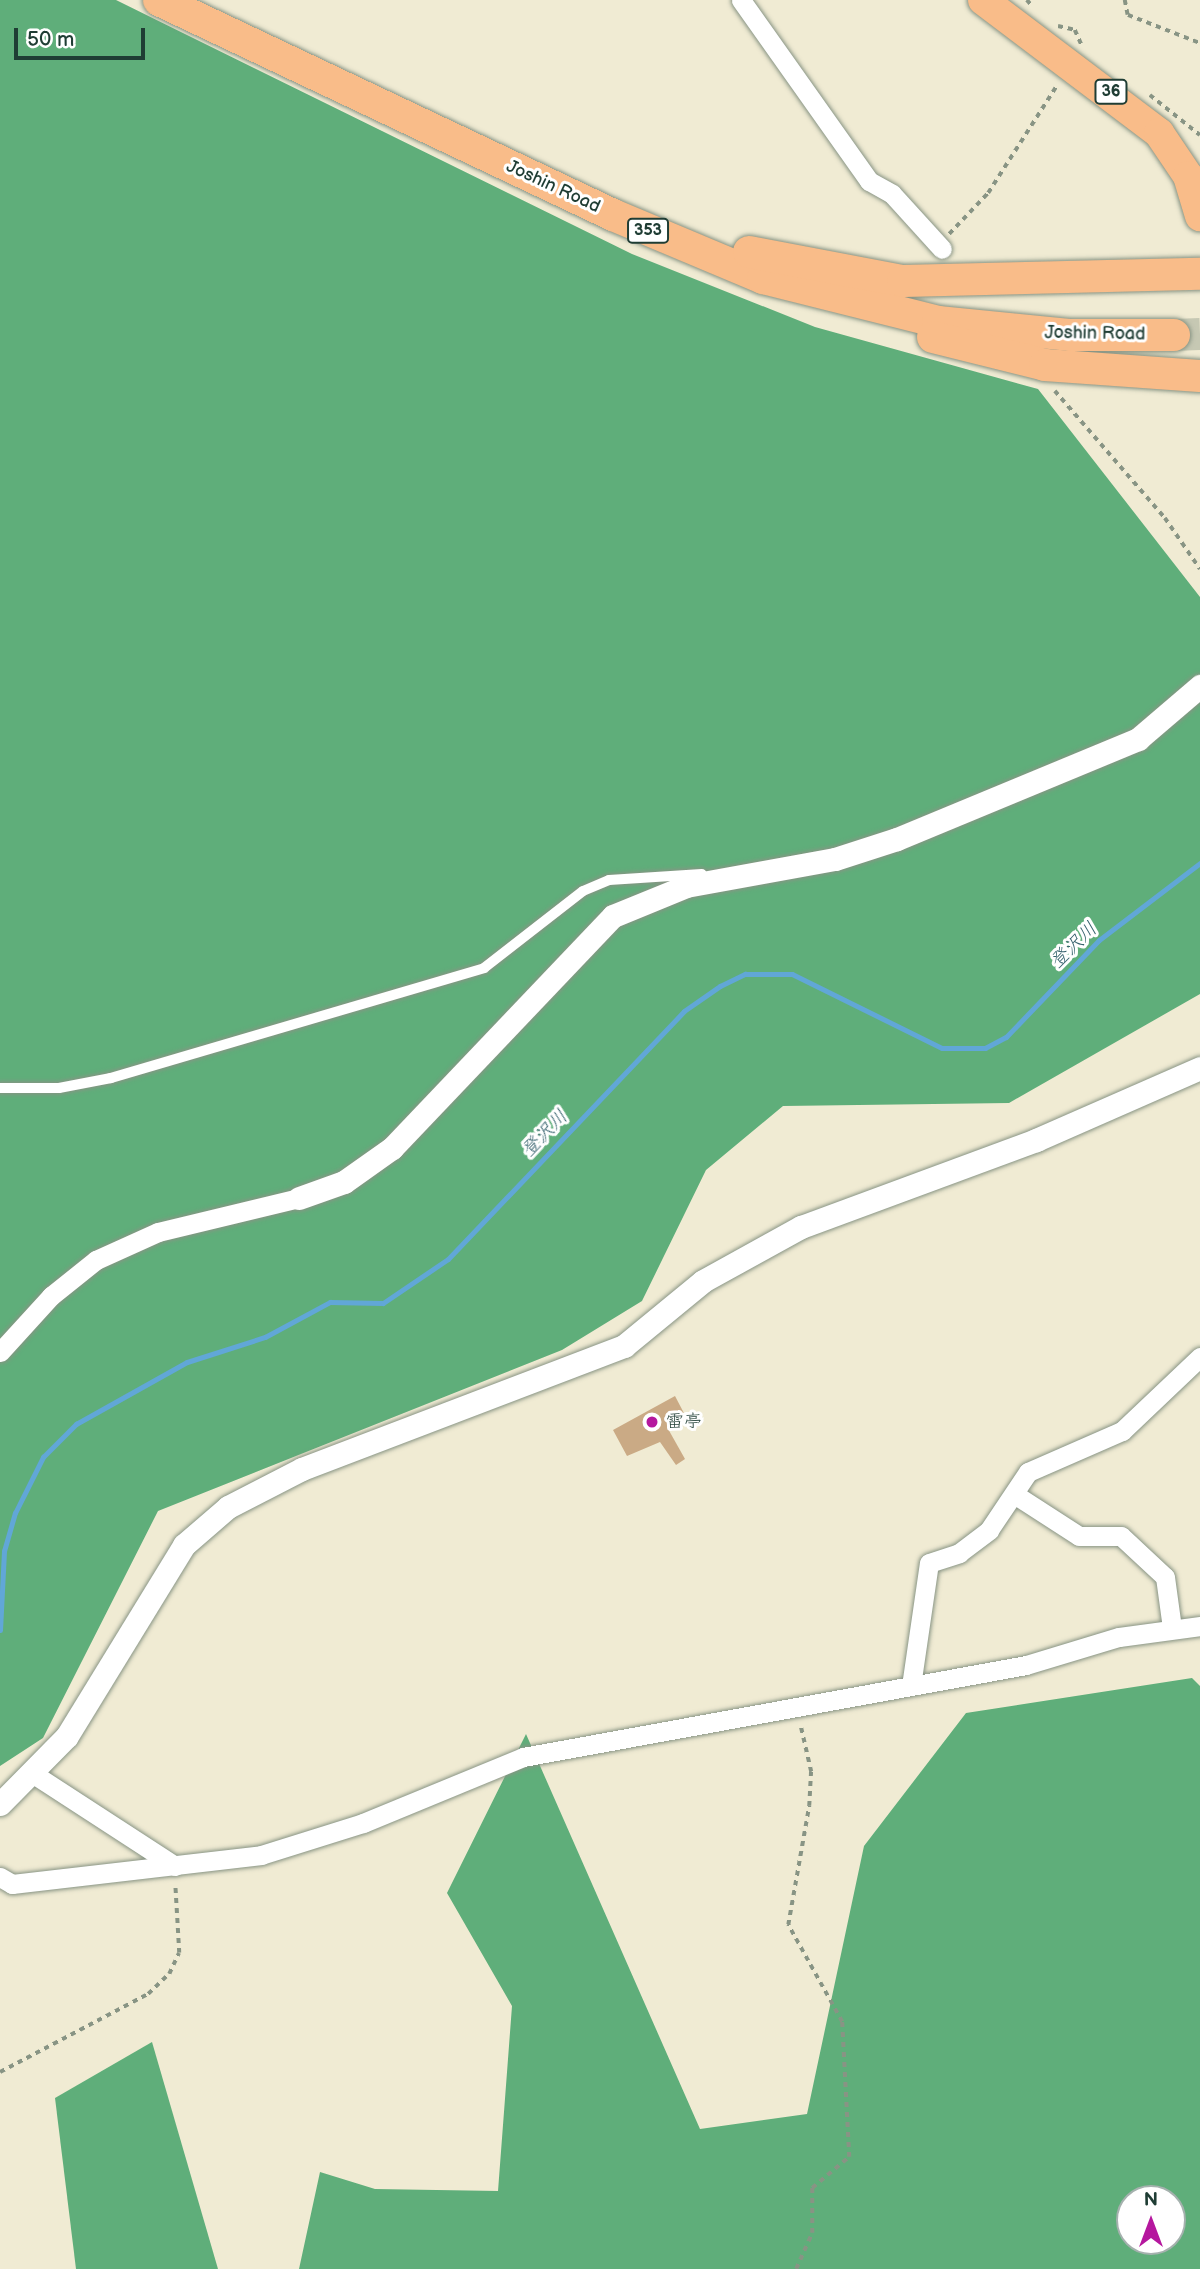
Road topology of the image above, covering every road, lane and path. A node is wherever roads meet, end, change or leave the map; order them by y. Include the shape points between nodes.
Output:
1 (159, 0) edge
2 (193, 0) edge
3 (741, 0) edge
4 (983, 0) edge
5 (1027, 0) edge
6 (1125, 0) edge
7 (1042, 16) dead end
8 (1050, 25) dead end
9 (1085, 42) dead end
10 (1200, 43) edge
11 (1060, 81) dead end
12 (1200, 215) edge
13 (939, 246) joint
14 (756, 265) junction
15 (1200, 274) edge
16 (1174, 328) tunnel mouth
17 (1200, 376) edge
18 (1055, 391) dead end
19 (1200, 569) edge
20 (1200, 686) edge
21 (740, 876) junction
22 (1200, 1068) edge
23 (0, 1088) edge
24 (299, 1198) joint
25 (0, 1352) edge
26 (1200, 1357) edge
27 (1014, 1494) junction
28 (1200, 1626) edge
29 (1172, 1628) junction
30 (911, 1685) junction
31 (796, 1705) junction
32 (35, 1775) junction
33 (0, 1804) edge
34 (175, 1866) junction
35 (0, 1877) edge
36 (0, 2072) edge
37 (796, 2269) edge

1 - 14 highway, Joshin Road / 353 via 613,215
2 - 14 highway, Joshin Road / 353
3 - 13 street via 869,181 892,194
4 - 12 main road, 36 via 1159,133 1188,176
5 - 7 path
6 - 10 path via 1128,15
8 - 9 path via 1075,30
11 - 13 path via 976,210
14 - 15 highway via 904,281
14 - 16 highway, Joshin Road / 353 via 949,309
14 - 17 highway via 813,301 982,351 1086,370
18 - 19 path via 1165,518
20 - 21 street via 1138,739 960,814 835,859
21 - 23 lane via 625,875 583,891 484,968 142,1070 59,1088
21 - 24 street via 686,886 613,916 392,1147 344,1182
22 - 32 street via 1036,1140 801,1227 703,1281 624,1346 302,1469 228,1507 184,1545 67,1735
24 - 25 street via 158,1231 96,1260 51,1296
26 - 27 street via 1122,1431 1028,1472
27 - 29 street via 1079,1536 1121,1536 1165,1577
27 - 30 street via 989,1530 959,1553 929,1563
28 - 29 street
29 - 30 street via 1119,1637 1026,1665
30 - 31 street
31 - 34 street via 523,1757 363,1823 261,1855
31 - 37 path via 810,1783 788,1925 842,2022 849,2157 813,2188 812,2233
32 - 33 street
32 - 34 street
34 - 35 street via 12,1884
34 - 36 path via 178,1954 169,1973 148,1994

